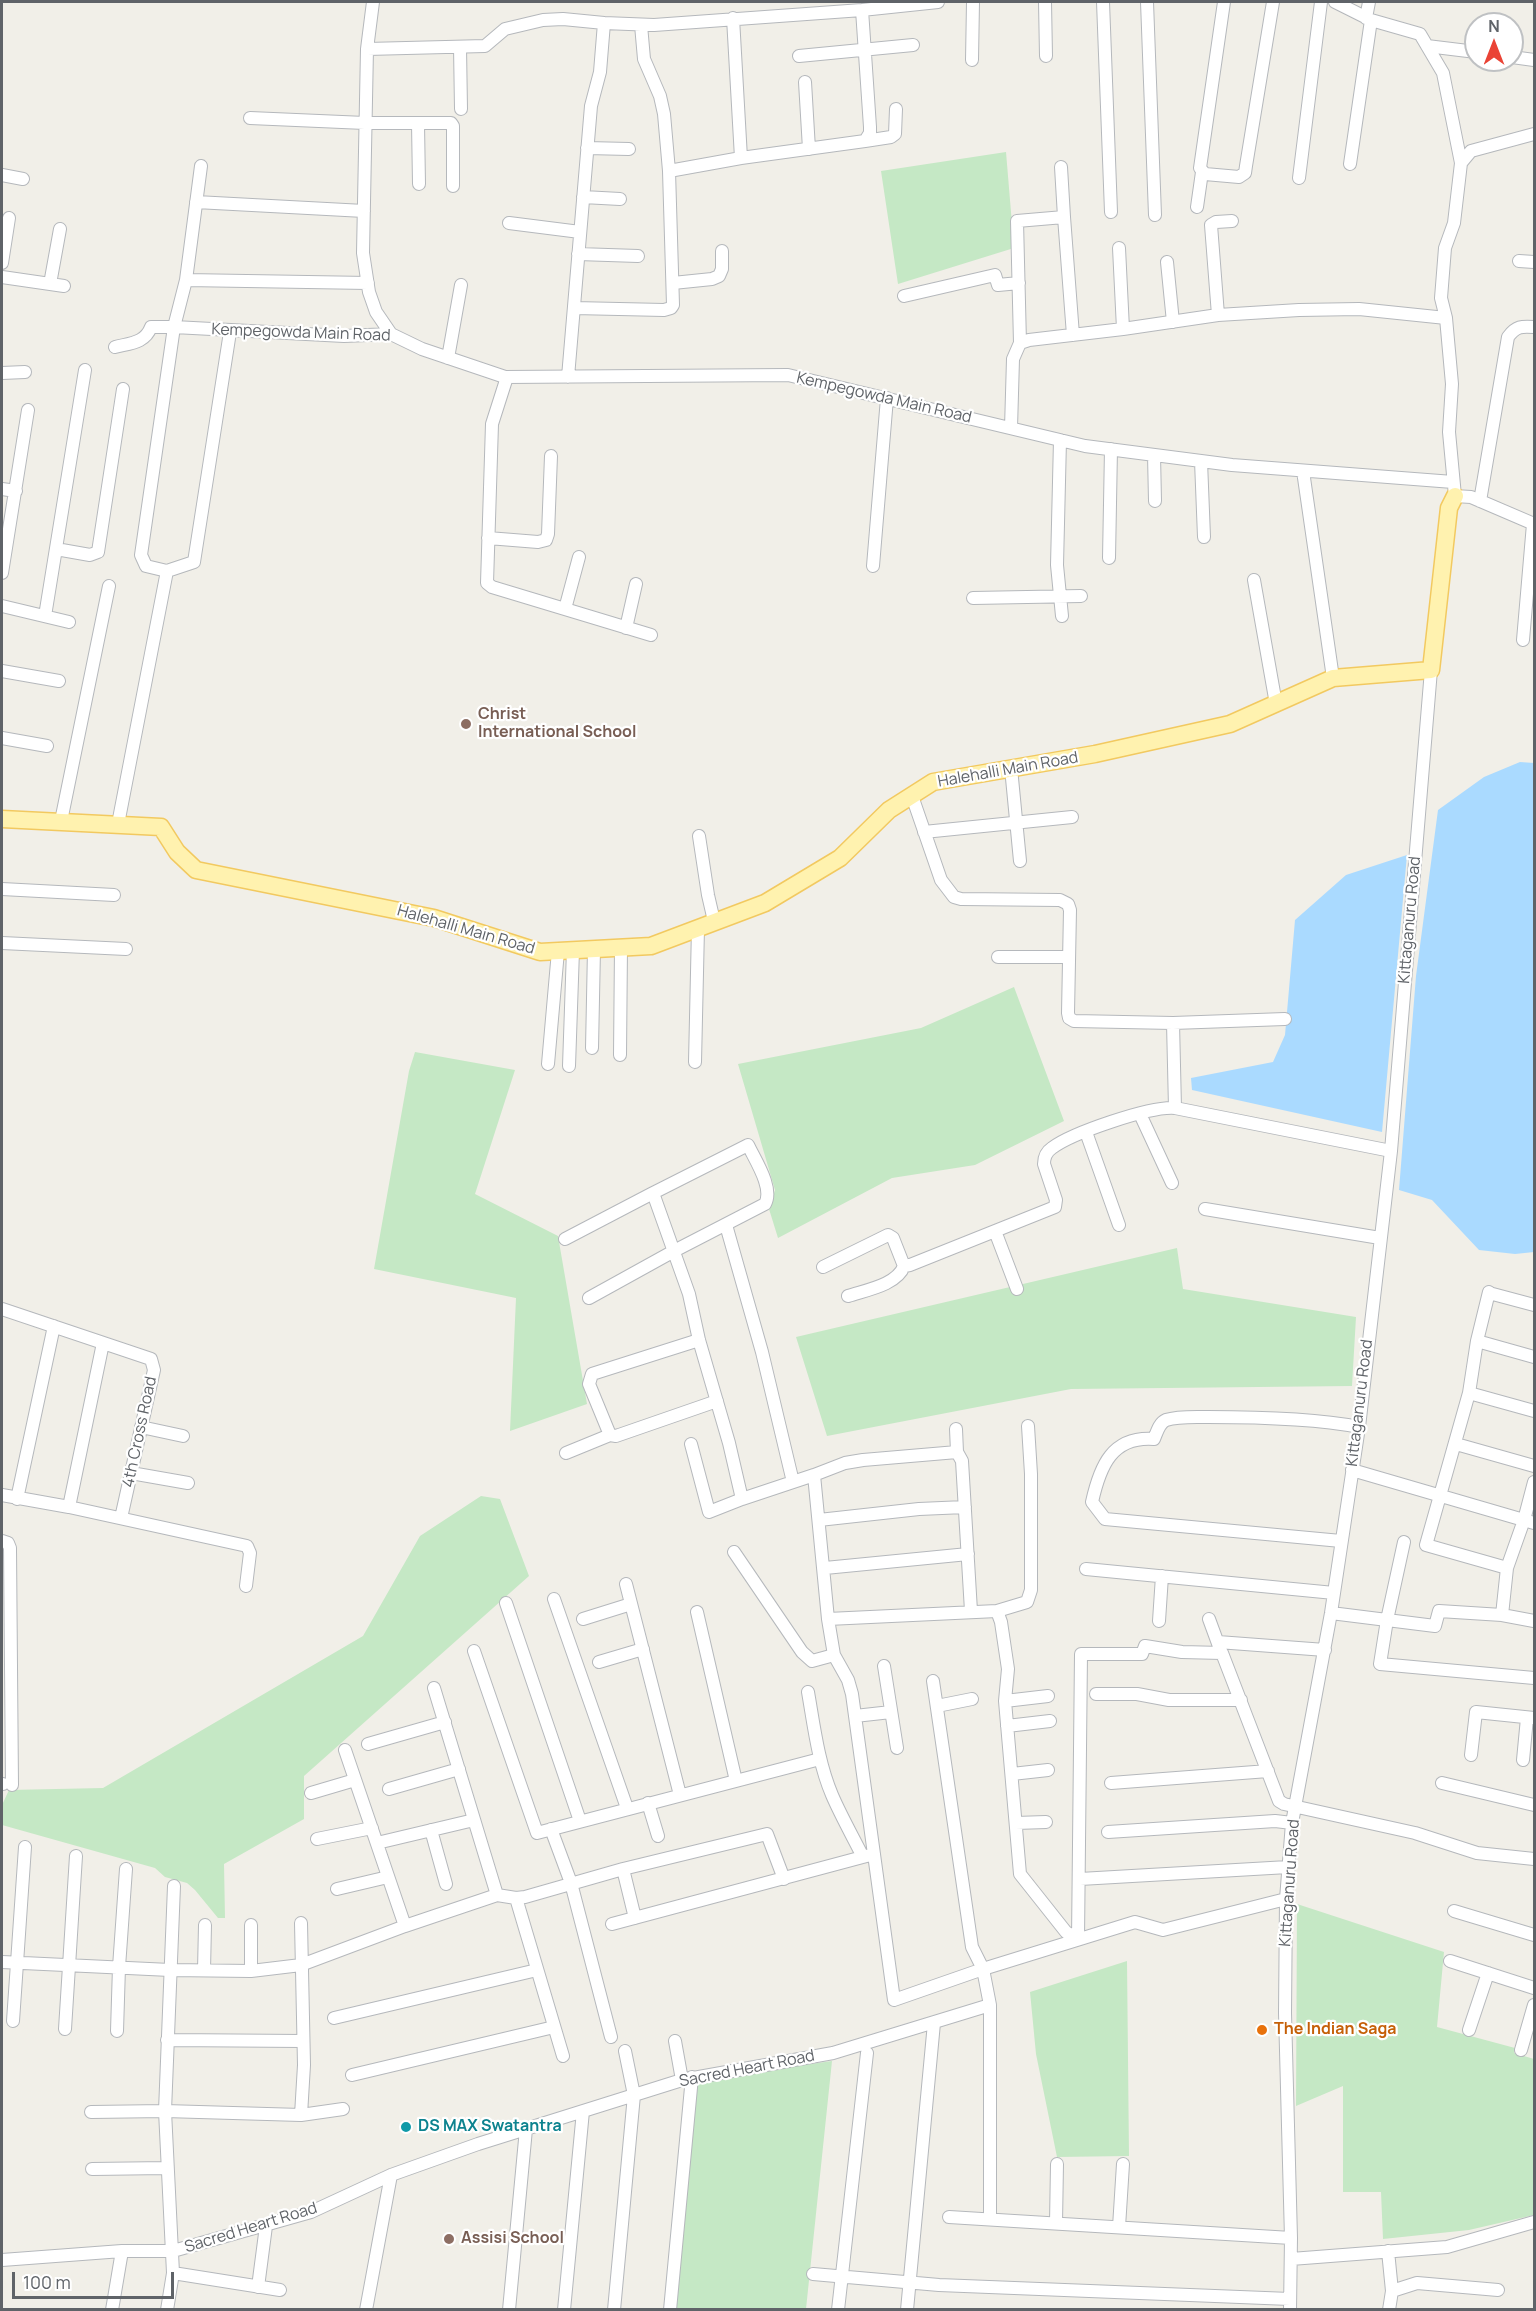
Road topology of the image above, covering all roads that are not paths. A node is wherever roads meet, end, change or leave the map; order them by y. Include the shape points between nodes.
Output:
1 (373, 2) edge
2 (938, 2) edge
3 (973, 2) edge
4 (1045, 2) edge
5 (1104, 2) edge
6 (1147, 2) edge
7 (1224, 2) edge
8 (1273, 2) edge
9 (1321, 2) edge
10 (1335, 2) edge
11 (1369, 2) edge
12 (862, 10) junction
13 (733, 18) junction
14 (1368, 19) junction
15 (604, 23) junction
16 (641, 25) junction
17 (913, 45) dead end
18 (1427, 46) junction
19 (460, 47) junction
20 (865, 48) junction
21 (367, 49) junction
22 (1464, 51) edge
23 (799, 56) dead end
24 (1046, 56) dead end
25 (972, 60) dead end
26 (805, 82) dead end
27 (461, 109) dead end
28 (896, 109) dead end
29 (250, 118) dead end
30 (365, 123) junction
31 (418, 124) junction
32 (1534, 134) edge
33 (865, 141) junction
34 (587, 148) junction
35 (629, 149) dead end
36 (809, 149) junction
37 (741, 158) junction
38 (1461, 163) junction
39 (1350, 164) dead end
40 (201, 166) dead end
41 (1062, 167) dead end
42 (669, 171) junction
43 (1202, 172) junction
44 (2, 175) edge
45 (1299, 178) dead end
46 (23, 179) dead end
47 (419, 184) dead end
48 (453, 186) dead end
49 (583, 197) junction
50 (620, 199) dead end
51 (196, 202) junction
52 (1197, 207) dead end
53 (364, 211) junction
54 (1111, 212) dead end
55 (1155, 215) dead end
56 (1064, 217) junction
57 (9, 218) dead end
58 (1232, 220) dead end
59 (509, 223) dead end
60 (60, 229) dead end
61 (580, 232) junction
62 (1119, 248) dead end
63 (722, 251) dead end
64 (578, 254) junction
65 (638, 256) dead end
66 (1519, 261) dead end
67 (1167, 262) dead end
68 (1534, 262) edge
69 (2, 263) edge
70 (2, 277) edge
71 (186, 280) junction
72 (368, 283) junction
73 (673, 283) junction
74 (1019, 283) junction
75 (50, 284) junction
76 (461, 285) dead end
77 (64, 286) dead end
78 (904, 296) dead end
79 (574, 308) junction
80 (1218, 315) junction
81 (1446, 318) junction
82 (1173, 322) junction
83 (174, 327) junction
84 (1534, 327) edge
85 (1123, 329) junction
86 (230, 332) junction
87 (391, 334) junction
88 (1073, 334) junction
89 (1020, 343) junction
90 (115, 346) dead end
91 (448, 358) junction
92 (85, 370) dead end
93 (26, 372) dead end
94 (2, 373) edge
95 (507, 377) junction
96 (568, 377) junction
97 (123, 389) dead end
98 (887, 398) junction
99 (28, 410) dead end
100 (1011, 428) junction
101 (1060, 440) junction
102 (1111, 449) junction
103 (1154, 455) junction
104 (551, 456) dead end
105 (1202, 461) junction
106 (1304, 471) junction
107 (2, 489) edge
108 (1454, 489) junction
109 (16, 490) junction
110 (1155, 501) dead end
111 (1480, 501) junction
112 (1534, 524) edge
113 (1204, 537) dead end
114 (488, 538) junction
115 (4, 543) edge
116 (56, 549) junction
117 (579, 557) dead end
118 (1109, 558) dead end
119 (873, 566) dead end
120 (167, 571) junction
121 (2, 573) edge
122 (1254, 580) dead end
123 (636, 584) dead end
124 (110, 586) dead end
125 (1060, 596) junction
126 (1081, 596) dead end
127 (973, 598) dead end
128 (2, 606) edge
129 (565, 609) junction
130 (45, 616) junction
131 (1062, 616) dead end
132 (69, 622) dead end
133 (626, 628) junction
134 (651, 635) dead end
135 (1522, 640) dead end
136 (1431, 670) junction
137 (2, 671) edge
138 (1333, 678) junction
139 (59, 681) dead end
140 (1276, 704) junction
141 (2, 738) edge
142 (47, 746) dead end
143 (1011, 768) junction
144 (912, 795) junction
145 (1072, 817) dead end
146 (2, 819) edge
147 (61, 821) junction
148 (1016, 823) junction
149 (118, 824) junction
150 (924, 832) junction
151 (699, 836) dead end
152 (1020, 861) dead end
153 (2, 889) edge
154 (114, 895) dead end
155 (714, 921) junction
156 (698, 928) junction
157 (2, 943) edge
158 (621, 947) junction
159 (126, 949) dead end
160 (594, 949) junction
161 (566, 950) junction
162 (998, 957) dead end
163 (1069, 957) junction
164 (1285, 1019) dead end
165 (1173, 1023) junction
166 (592, 1048) dead end
167 (620, 1055) dead end
168 (695, 1062) dead end
169 (548, 1064) dead end
170 (569, 1066) dead end
171 (1175, 1108) junction
172 (1140, 1114) junction
173 (1086, 1132) junction
174 (1391, 1151) junction
175 (1172, 1183) dead end
176 (653, 1193) junction
177 (1205, 1209) dead end
178 (726, 1225) junction
179 (1119, 1225) dead end
180 (995, 1231) junction
181 (1380, 1238) junction
182 (565, 1239) dead end
183 (674, 1251) junction
184 (904, 1266) junction
185 (823, 1267) dead end
186 (1017, 1289) dead end
187 (848, 1296) dead end
188 (589, 1298) dead end
189 (1534, 1305) edge
190 (2, 1309) edge
191 (54, 1326) junction
192 (699, 1340) junction
193 (1477, 1341) junction
194 (103, 1343) junction
195 (1534, 1357) edge
196 (1469, 1393) junction
197 (717, 1401) junction
198 (1534, 1411) edge
199 (1028, 1426) dead end
200 (141, 1427) junction
201 (1359, 1427) junction
202 (956, 1429) dead end
203 (183, 1436) dead end
204 (610, 1436) junction
205 (691, 1444) dead end
206 (1455, 1444) junction
207 (957, 1452) junction
208 (566, 1454) dead end
209 (1534, 1466) edge
210 (1352, 1470) junction
211 (131, 1473) junction
212 (814, 1475) junction
213 (793, 1482) junction
214 (1534, 1482) edge
215 (188, 1483) dead end
216 (2, 1495) edge
217 (1442, 1496) junction
218 (17, 1499) junction
219 (742, 1499) junction
220 (69, 1507) junction
221 (965, 1507) junction
222 (121, 1518) junction
223 (819, 1520) junction
224 (1529, 1521) edge
225 (2, 1541) edge
226 (1341, 1541) junction
227 (1404, 1542) dead end
228 (734, 1552) dead end
229 (968, 1554) junction
230 (825, 1568) junction
231 (1507, 1568) junction
232 (1086, 1569) dead end
233 (1162, 1576) junction
234 (626, 1584) dead end
235 (246, 1586) dead end
236 (1334, 1593) junction
237 (554, 1599) dead end
238 (506, 1603) dead end
239 (631, 1604) junction
240 (971, 1611) junction
241 (997, 1611) junction
242 (697, 1612) dead end
243 (1331, 1613) junction
244 (1502, 1615) junction
245 (1209, 1618) dead end
246 (584, 1619) dead end
247 (828, 1619) junction
248 (1388, 1620) junction
249 (1159, 1621) dead end
250 (1534, 1621) edge
251 (1220, 1648) junction
252 (643, 1649) junction
253 (474, 1650) dead end
254 (1325, 1650) junction
255 (834, 1655) junction
256 (599, 1662) dead end
257 (884, 1666) dead end
258 (1534, 1678) edge
259 (933, 1681) dead end
260 (434, 1688) dead end
261 (808, 1692) dead end
262 (1096, 1694) dead end
263 (1048, 1696) dead end
264 (972, 1699) dead end
265 (1005, 1701) junction
266 (1241, 1701) junction
267 (937, 1706) junction
268 (891, 1712) junction
269 (855, 1716) junction
270 (1531, 1718) edge
271 (1050, 1721) dead end
272 (445, 1722) junction
273 (1007, 1726) junction
274 (368, 1744) dead end
275 (897, 1748) dead end
276 (345, 1750) dead end
277 (1471, 1755) dead end
278 (820, 1759) junction
279 (1523, 1760) dead end
280 (459, 1769) junction
281 (1048, 1770) dead end
282 (1268, 1771) junction
283 (1012, 1774) junction
284 (355, 1780) junction
285 (736, 1781) junction
286 (1111, 1783) dead end
287 (1442, 1783) dead end
288 (5, 1784) edge
289 (388, 1789) dead end
290 (311, 1793) dead end
291 (680, 1795) junction
292 (648, 1803) junction
293 (1534, 1805) edge
294 (1295, 1807) junction
295 (627, 1808) junction
296 (474, 1820) junction
297 (580, 1821) junction
298 (1046, 1822) dead end
299 (1016, 1823) junction
300 (1292, 1823) junction
301 (372, 1828) junction
302 (551, 1829) junction
303 (431, 1830) junction
304 (1108, 1832) dead end
305 (658, 1836) dead end
306 (317, 1839) dead end
307 (377, 1843) junction
308 (25, 1847) dead end
309 (76, 1856) dead end
310 (869, 1856) junction
311 (1534, 1859) edge
312 (1288, 1867) junction
313 (126, 1869) dead end
314 (623, 1869) junction
315 (388, 1877) junction
316 (784, 1880) junction
317 (1080, 1880) junction
318 (571, 1883) junction
319 (446, 1884) dead end
320 (174, 1886) dead end
321 (337, 1889) dead end
322 (497, 1895) junction
323 (516, 1898) junction
324 (1286, 1899) junction
325 (1454, 1911) dead end
326 (635, 1918) junction
327 (301, 1923) dead end
328 (612, 1924) dead end
329 (205, 1925) dead end
330 (251, 1925) dead end
331 (405, 1926) junction
332 (1534, 1935) edge
333 (1078, 1940) junction
334 (1450, 1961) dead end
335 (2, 1962) edge
336 (17, 1963) junction
337 (69, 1964) junction
338 (301, 1965) junction
339 (119, 1967) junction
340 (983, 1969) junction
341 (170, 1970) junction
342 (204, 1971) junction
343 (251, 1971) junction
344 (537, 1971) junction
345 (1488, 1973) junction
346 (1534, 1988) edge
347 (990, 2005) junction
348 (1534, 2005) edge
349 (334, 2018) dead end
350 (13, 2021) dead end
351 (934, 2023) junction
352 (554, 2027) junction
353 (65, 2029) dead end
354 (1469, 2030) dead end
355 (117, 2031) dead end
356 (610, 2037) dead end
357 (167, 2040) junction
358 (303, 2041) junction
359 (675, 2041) dead end
360 (1521, 2050) dead end
361 (625, 2051) dead end
362 (867, 2054) dead end
363 (563, 2056) dead end
364 (352, 2075) dead end
365 (687, 2079) junction
366 (634, 2095) junction
367 (343, 2109) dead end
368 (165, 2111) junction
369 (583, 2111) junction
370 (91, 2112) dead end
371 (301, 2115) junction
372 (526, 2129) junction
373 (1057, 2164) dead end
374 (1123, 2164) dead end
375 (166, 2168) junction
376 (92, 2169) dead end
377 (391, 2175) junction
378 (949, 2217) dead end
379 (990, 2219) junction
380 (1534, 2222) edge
381 (1056, 2223) junction
382 (266, 2226) junction
383 (1119, 2228) junction
384 (1291, 2238) junction
385 (122, 2251) junction
386 (174, 2251) junction
387 (1388, 2251) junction
388 (1291, 2259) junction
389 (2, 2260) edge
390 (174, 2273) junction
391 (813, 2274) dead end
392 (842, 2277) junction
393 (910, 2283) junction
394 (258, 2287) junction
395 (280, 2290) dead end
396 (1498, 2290) dead end
397 (1392, 2291) junction
398 (1290, 2304) edge
399 (112, 2310) edge
400 (167, 2310) edge
401 (366, 2310) edge
402 (509, 2310) edge
403 (564, 2310) edge
404 (614, 2310) edge
405 (670, 2310) edge
406 (838, 2310) edge
407 (907, 2310) edge
408 (1389, 2310) edge

1 - 21 street
2 - 12 street
3 - 25 street
4 - 24 street
5 - 54 street
6 - 55 street
7 - 43 street
8 - 43 street via 1245,173 1239,177
9 - 45 street
10 - 14 street
11 - 14 street
12 - 13 street
12 - 20 street
13 - 16 street
13 - 37 street
14 - 18 street via 1420,34
14 - 39 street
15 - 16 street
15 - 19 street via 543,20 505,29 485,46
15 - 34 street
16 - 42 street via 644,59 663,106
17 - 20 street
18 - 22 street
18 - 38 street via 1443,73
19 - 21 street
19 - 27 street
20 - 23 street
20 - 33 street via 870,127
21 - 30 street
26 - 36 street
28 - 33 street via 895,134
29 - 30 street
30 - 31 street
30 - 53 street
31 - 47 street
31 - 48 street via 448,122 453,126
32 - 38 street via 1472,151
33 - 36 street
34 - 35 street
34 - 49 street
36 - 37 street
37 - 42 street
38 - 81 street via 1454,223 1445,248 1442,276 1441,298
40 - 51 street
41 - 56 street
42 - 73 street
43 - 52 street
44 - 46 street
49 - 50 street
49 - 61 street
51 - 53 street
51 - 71 street
53 - 72 street via 363,253
56 - 74 street via 1017,221
56 - 88 street
57 - 69 street
58 - 80 street via 1211,225
59 - 61 street
60 - 75 street
61 - 64 street
62 - 85 street
63 - 73 street via 719,276
64 - 65 street
64 - 79 street
66 - 68 street
67 - 82 street
70 - 75 street
71 - 72 street
71 - 83 street
72 - 87 street via 376,312
73 - 79 street via 674,300 668,310
74 - 78 street via 998,285 995,275
74 - 89 street
75 - 77 street
76 - 91 street
79 - 96 street
80 - 81 street via 1359,309
80 - 82 street
81 - 108 street
82 - 85 street
83 - 86 street, Kempegowda Main Road
83 - 90 street, Kempegowda Main Road via 151,327 142,340
83 - 120 street via 141,555 146,566
84 - 111 street via 1514,328 1508,336
85 - 88 street
86 - 87 street, Kempegowda Main Road
86 - 120 street via 194,562
87 - 91 street, Kempegowda Main Road
88 - 89 street
89 - 100 street via 1013,359
91 - 95 street, Kempegowda Main Road
92 - 116 street
93 - 94 street
95 - 96 street, Kempegowda Main Road
95 - 114 street via 492,424
96 - 98 street, Kempegowda Main Road via 788,375
97 - 116 street via 98,552 90,555
98 - 100 street, Kempegowda Main Road
98 - 119 street
99 - 109 street
100 - 101 street, Kempegowda Main Road
101 - 102 street, Kempegowda Main Road
101 - 125 street
102 - 103 street, Kempegowda Main Road
102 - 118 street
103 - 105 street, Kempegowda Main Road
103 - 110 street
104 - 114 street via 546,540
105 - 106 street, Kempegowda Main Road
105 - 113 street
106 - 108 street, Kempegowda Main Road
106 - 138 street
107 - 109 street
108 - 111 street, Kempegowda Main Road
108 - 136 main road, Kittaganuru Road
109 - 115 street
111 - 112 street, Kempegowda Main Road
112 - 135 street
114 - 129 street via 489,585
115 - 121 street
116 - 130 street
117 - 129 street
120 - 149 street
122 - 140 street
123 - 133 street
124 - 147 street
125 - 126 street
125 - 127 street
125 - 131 street
128 - 130 street
129 - 133 street
130 - 132 street
133 - 134 street
136 - 138 main road, Halehalli Main Road
136 - 174 street, Kittaganuru Road
137 - 139 street
138 - 140 main road, Halehalli Main Road
140 - 143 main road, Halehalli Main Road via 1230,724
141 - 142 street
143 - 144 main road, Halehalli Main Road via 933,782
143 - 148 street
144 - 150 street
144 - 155 main road, Halehalli Main Road via 890,810 840,858 765,903
145 - 148 street
146 - 147 main road, Halehalli Main Road
147 - 149 main road, Halehalli Main Road
148 - 150 street
148 - 152 street
149 - 161 main road, Halehalli Main Road via 161,826 177,852 196,870 434,918 540,952
150 - 163 street via 940,880 954,897 1065,901 1070,910
151 - 155 street
153 - 154 street
155 - 156 main road, Halehalli Main Road
156 - 158 main road, Halehalli Main Road via 651,946
156 - 168 street
157 - 159 street
158 - 160 main road, Halehalli Main Road
158 - 167 street
160 - 161 main road, Halehalli Main Road
160 - 166 street
161 - 169 street
161 - 170 street
162 - 163 street
163 - 165 street via 1068,1013 1074,1022
164 - 165 street
165 - 171 street
171 - 172 street
171 - 174 street
172 - 173 street
172 - 175 street
173 - 179 street
173 - 180 street via 1051,1148 1044,1158 1055,1206
174 - 181 street, Kittaganuru Road
176 - 178 street via 748,1145 768,1198 765,1204
176 - 182 street
176 - 183 street
177 - 181 street
178 - 183 street
178 - 213 street
180 - 184 street
180 - 186 street
181 - 201 street, Kittaganuru Road
183 - 188 street
183 - 192 street
184 - 185 street via 893,1238 888,1235
184 - 187 street via 892,1280
189 - 193 street via 1489,1293
190 - 191 street
191 - 194 street
191 - 218 street
192 - 197 street
192 - 204 street via 592,1374 589,1384
193 - 195 street
193 - 196 street
194 - 200 street, 4th Cross Road via 151,1359 154,1370
194 - 220 street
196 - 198 street
196 - 206 street
197 - 204 street
197 - 219 street
199 - 241 street via 1031,1590 1027,1602
200 - 203 street
200 - 211 street, 4th Cross Road
201 - 210 street, Kittaganuru Road
201 - 226 street via 1250,1417 1166,1420 1154,1439 1137,1438 1118,1446 1098,1475 1092,1502 1104,1519
202 - 207 street
204 - 208 street
205 - 219 street via 710,1512
206 - 209 street
206 - 217 street
207 - 212 street via 862,1460
207 - 221 street via 962,1461
210 - 217 street
210 - 226 street, Kittaganuru Road
211 - 215 street
211 - 222 street, 4th Cross Road
212 - 213 street
212 - 223 street
213 - 219 street
214 - 224 street
216 - 218 street
217 - 224 street
217 - 231 street via 1426,1545
218 - 220 street
220 - 222 street
221 - 223 street
221 - 229 street
222 - 235 street via 247,1546 250,1553
223 - 230 street
224 - 231 street
225 - 288 street via 10,1548
226 - 236 street, Kittaganuru Road
227 - 248 street
228 - 255 street via 802,1652 812,1661
229 - 230 street
229 - 240 street
230 - 247 street
231 - 244 street
232 - 233 street
233 - 236 street
233 - 249 street
234 - 239 street
236 - 243 street, Kittaganuru Road
237 - 295 street
238 - 297 street
239 - 246 street
239 - 252 street
240 - 241 street
240 - 247 street
241 - 265 street via 1008,1669
242 - 285 street
243 - 248 street
243 - 254 street, Kittaganuru Road
244 - 248 street via 1439,1611 1435,1626
244 - 250 street
245 - 251 street
247 - 255 street
248 - 258 street via 1380,1664
251 - 254 street
251 - 266 street
251 - 317 street via 1182,1652 1145,1646 1142,1654 1081,1654
252 - 256 street
252 - 291 street
253 - 302 street via 537,1833
254 - 294 street, Kittaganuru Road
255 - 269 street via 848,1680
257 - 268 street
259 - 267 street
260 - 272 street
261 - 278 street
262 - 266 street
263 - 265 street
264 - 267 street
265 - 273 street
266 - 282 street
267 - 340 street via 972,1947
268 - 269 street
268 - 275 street
269 - 310 street
270 - 277 street via 1476,1712
270 - 279 street
271 - 273 street
272 - 274 street
272 - 280 street
273 - 283 street
276 - 284 street
278 - 285 street
278 - 310 street via 832,1796
280 - 289 street
280 - 296 street
281 - 283 street
282 - 286 street
282 - 294 street via 1279,1801
283 - 299 street
284 - 290 street
284 - 301 street
285 - 291 street
287 - 293 street
291 - 292 street
292 - 295 street
292 - 305 street
294 - 300 street, Kittaganuru Road
294 - 311 street via 1415,1833 1477,1853
295 - 297 street
296 - 303 street
296 - 322 street
297 - 302 street
298 - 299 street
299 - 333 street via 1020,1874 1066,1932
300 - 304 street
300 - 312 street, Kittaganuru Road
301 - 306 street
301 - 307 street
302 - 318 street
303 - 307 street
303 - 319 street
307 - 315 street
308 - 336 street
309 - 337 street
310 - 316 street
310 - 340 street via 894,2000
312 - 317 street
312 - 324 street, Kittaganuru Road
313 - 339 street
314 - 316 street via 767,1834
314 - 318 street
314 - 326 street
315 - 321 street
315 - 331 street
316 - 326 street
317 - 333 street
318 - 323 street
318 - 356 street
320 - 341 street, Sacred Heart Road
322 - 323 street
322 - 331 street
323 - 344 street
324 - 333 street via 1163,1930 1135,1922
324 - 384 street, Kittaganuru Road
325 - 332 street
326 - 328 street
327 - 338 street
329 - 342 street
330 - 343 street
331 - 338 street
333 - 340 street
334 - 345 street
335 - 336 street
336 - 337 street
336 - 350 street
337 - 339 street
337 - 353 street
338 - 343 street
338 - 358 street
339 - 341 street
339 - 355 street
340 - 347 street
341 - 342 street
341 - 357 street, Sacred Heart Road
342 - 343 street
344 - 349 street
344 - 352 street
345 - 346 street
345 - 354 street
347 - 351 street, Sacred Heart Road
347 - 379 street
348 - 360 street
351 - 365 street, Sacred Heart Road via 833,2053
351 - 393 street
352 - 363 street
352 - 364 street
357 - 358 street
357 - 368 street, Sacred Heart Road
358 - 371 street
359 - 365 street
361 - 366 street
362 - 392 street
365 - 366 street, Sacred Heart Road
365 - 405 street
366 - 369 street, Sacred Heart Road
366 - 404 street
367 - 371 street
368 - 370 street
368 - 371 street
368 - 375 street, Sacred Heart Road
369 - 372 street, Sacred Heart Road
369 - 403 street
372 - 377 street, Sacred Heart Road
372 - 402 street
373 - 381 street
374 - 383 street
375 - 376 street
375 - 386 street, Sacred Heart Road
377 - 382 street, Sacred Heart Road via 311,2212
377 - 401 street
378 - 379 street
379 - 381 street
380 - 387 street via 1448,2247
381 - 383 street
382 - 386 street, Sacred Heart Road
382 - 394 street
383 - 384 street
384 - 388 street, Kittaganuru Road
385 - 386 street, Sacred Heart Road
385 - 389 street, Sacred Heart Road
385 - 399 street
386 - 390 street, Sacred Heart Road
387 - 388 street
387 - 397 street
388 - 398 street, Kittaganuru Road
390 - 394 street
390 - 400 street, Sacred Heart Road
391 - 392 street
392 - 393 street
392 - 406 street
393 - 398 street
393 - 407 street
394 - 395 street
396 - 397 street via 1417,2283
397 - 408 street

